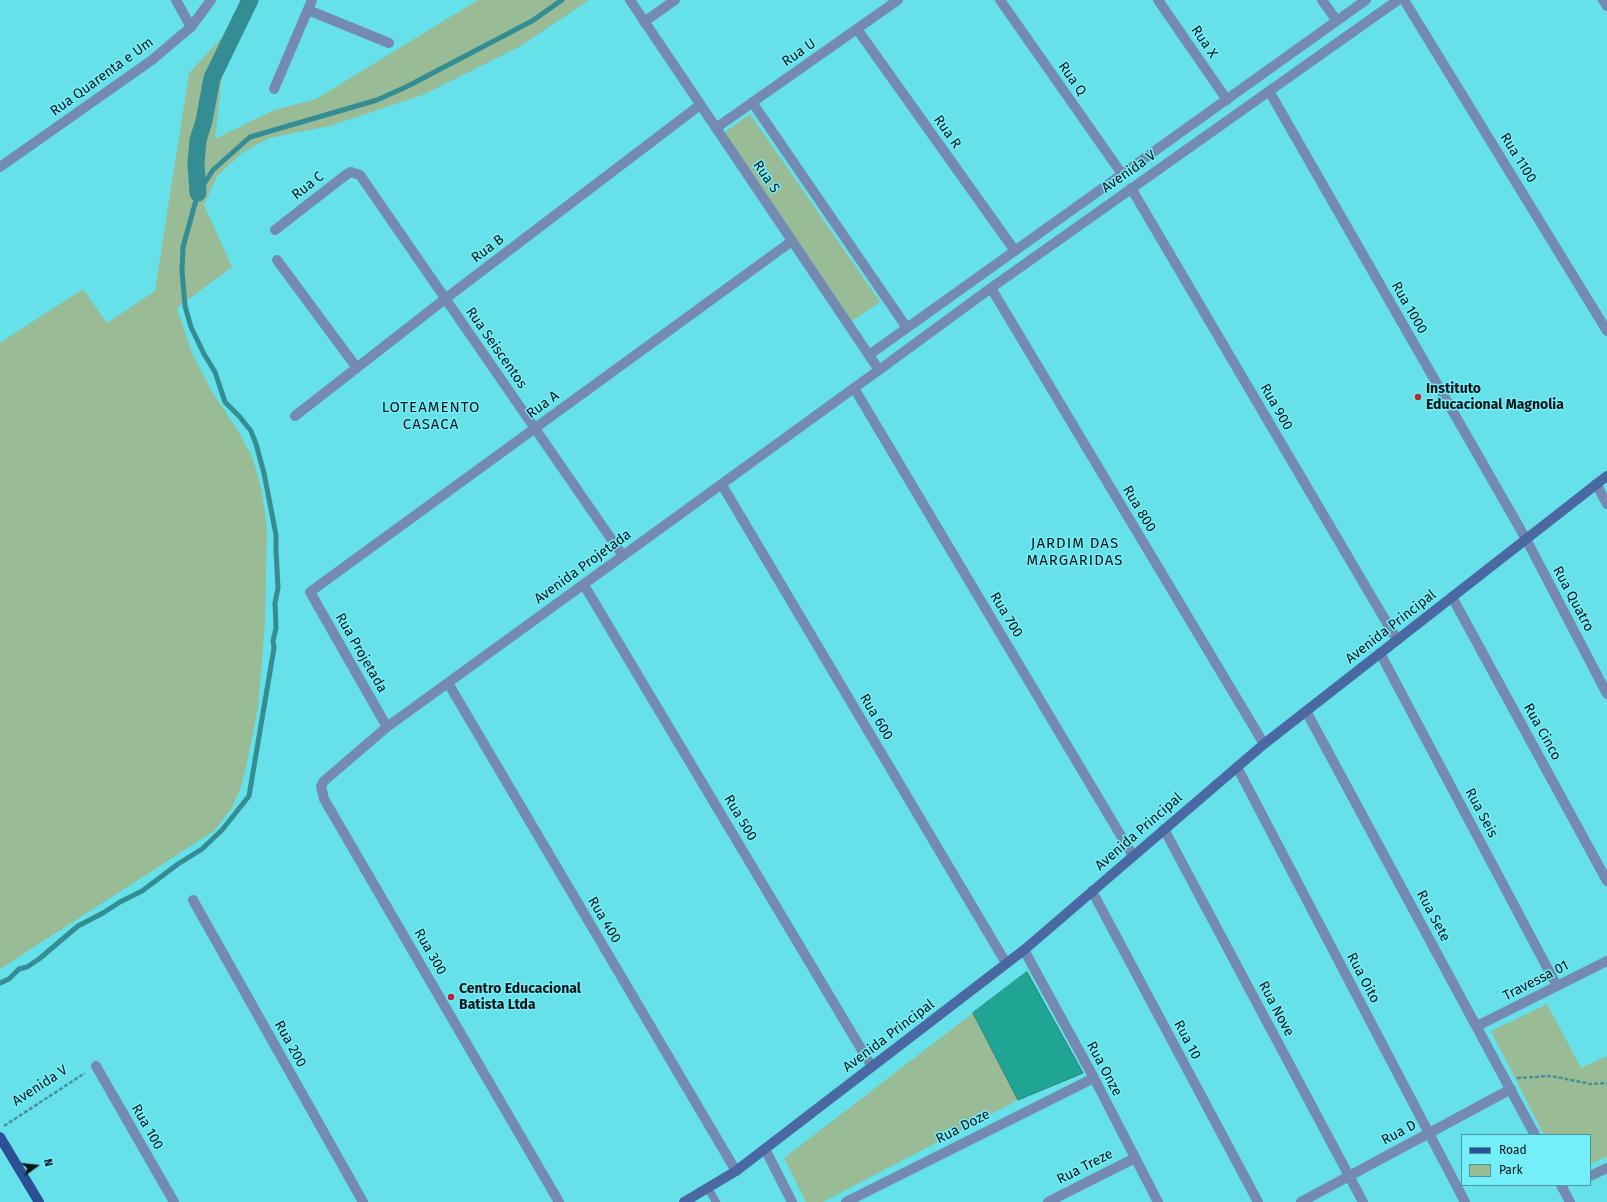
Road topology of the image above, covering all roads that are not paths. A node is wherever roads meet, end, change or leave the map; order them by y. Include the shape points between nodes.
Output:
1 (176, 0) edge
2 (211, 0) edge
3 (312, 0) edge
4 (630, 0) edge
5 (675, 0) edge
6 (898, 0) edge
7 (1000, 0) edge
8 (1158, 0) edge
9 (1322, 0) edge
10 (1366, 0) edge
11 (1398, 0) edge
12 (1404, 0) edge
13 (1603, 0) edge
14 (1607, 6) edge
15 (308, 10) junction
16 (1337, 21) junction
17 (644, 22) junction
18 (192, 27) junction
19 (857, 29) junction
20 (390, 44) dead end
21 (274, 89) dead end
22 (1269, 91) junction
23 (1227, 100) junction
24 (752, 102) junction
25 (700, 105) junction
26 (716, 128) junction
27 (0, 166) edge
28 (1122, 174) junction
29 (360, 175) joint
30 (1131, 188) junction
31 (275, 230) dead end
32 (792, 241) junction
33 (1015, 251) junction
34 (277, 260) dead end
35 (991, 288) junction
36 (445, 299) junction
37 (907, 328) junction
38 (1607, 331) edge
39 (869, 355) junction
40 (357, 368) junction
41 (879, 370) junction
42 (854, 388) junction
43 (295, 416) dead end
44 (535, 428) junction
45 (1607, 476) edge
46 (722, 484) junction
47 (1596, 484) junction
48 (1607, 504) edge
49 (1526, 539) junction
50 (623, 556) junction
51 (584, 584) junction
52 (310, 592) joint
53 (1452, 597) junction
54 (1397, 640) junction
55 (1380, 653) junction
56 (448, 683) junction
57 (1607, 694) edge
58 (1306, 710) junction
59 (387, 727) junction
60 (1264, 744) junction
61 (1237, 767) junction
62 (324, 800) joint
63 (1164, 829) junction
64 (1133, 856) junction
65 (1607, 881) edge
66 (1092, 891) junction
67 (194, 900) dead end
68 (1024, 950) junction
69 (1607, 961) edge
70 (1006, 963) junction
71 (1557, 986) junction
72 (1477, 1026) junction
73 (96, 1066) road end
74 (872, 1067) junction
75 (1094, 1078) junction
76 (1511, 1089) junction
77 (1429, 1133) junction
78 (1534, 1134) edge
79 (0, 1137) edge
80 (764, 1149) junction
81 (1135, 1158) junction
82 (1607, 1168) edge
83 (736, 1171) junction
84 (1349, 1176) junction
85 (1591, 1176) edge
86 (1562, 1187) edge
87 (708, 1188) junction
88 (38, 1202) edge
89 (174, 1202) edge
90 (362, 1202) edge
91 (559, 1202) edge
92 (684, 1202) edge
93 (716, 1202) edge
94 (792, 1202) edge
95 (846, 1202) edge
96 (1048, 1202) edge
97 (1158, 1202) edge
98 (1258, 1202) edge
99 (1301, 1202) edge
100 (1363, 1202) edge
101 (1465, 1202) edge
102 (1570, 1202) edge

1 - 18 street
2 - 18 street, Rua Quarenta e Um
3 - 15 street
4 - 17 street, Rua S
5 - 17 street
6 - 19 street, Rua U
7 - 28 street, Rua Q
8 - 23 street, Rua X
9 - 16 street
10 - 16 street, Avenida V
11 - 22 street, Avenida V
12 - 38 street, Rua 1100
13 - 14 street
15 - 20 street
15 - 21 street
16 - 23 street, Avenida V
17 - 25 street, Rua S
18 - 27 street, Rua Quarenta e Um via 152,60
19 - 24 street, Rua U
19 - 33 street, Rua R
22 - 30 street, Avenida V
22 - 49 street, Rua 1000
23 - 28 street, Avenida V
24 - 26 street, Rua U
24 - 37 street
25 - 26 street, Rua S
25 - 36 street, Rua B
26 - 32 street, Rua S
28 - 33 street, Avenida V
29 - 31 street, Rua C via 351,172 347,174
29 - 36 street, Rua Seiscentos
30 - 35 street, Avenida V
30 - 54 street, Rua 900
32 - 39 street, Rua S
32 - 44 street, Rua A
33 - 37 street, Avenida V
34 - 40 street
35 - 41 street, Avenida V
35 - 60 street, Rua 800
36 - 40 street, Rua B
36 - 44 street, Rua Seiscentos
37 - 39 street, Avenida V
39 - 41 street, Rua S
40 - 43 street, Rua B
41 - 42 street, Avenida Projetada
42 - 46 street, Avenida Projetada
42 - 64 street, Rua 700
44 - 50 street, Rua Seiscentos
44 - 52 street, Rua A
45 - 47 main road, Avenida Principal
46 - 50 street, Avenida Projetada
46 - 70 street, Rua 600
47 - 48 street
47 - 49 main road, Avenida Principal
49 - 53 main road, Avenida Principal
49 - 57 street, Rua Quatro
50 - 51 street, Avenida Projetada
51 - 56 street, Avenida Projetada
51 - 74 street, Rua 500
52 - 59 street, Rua Projetada
53 - 54 main road, Avenida Principal
53 - 65 street, Rua Cinco
54 - 55 main road, Avenida Principal
55 - 58 main road, Avenida Principal
55 - 71 street, Rua Seis
56 - 59 street, Avenida Projetada
56 - 83 street, Rua 400
58 - 60 main road, Avenida Principal
58 - 72 street, Rua Sete
59 - 62 street, Avenida Projetada via 324,781 321,786
60 - 61 main road, Avenida Principal
61 - 63 main road, Avenida Principal
61 - 77 street, Rua Oito
62 - 91 street, Rua 300
63 - 64 main road, Avenida Principal
63 - 84 street, Rua Nove
64 - 66 main road, Avenida Principal
66 - 68 main road, Avenida Principal
66 - 98 street, Rua 10
67 - 90 street, Rua 200
68 - 70 main road, Avenida Principal
68 - 75 street, Rua Onze
69 - 71 street, Travessa 01
70 - 74 main road, Avenida Principal
71 - 72 street, Travessa 01
72 - 76 street, Rua Sete
73 - 89 street, Rua 100
74 - 80 main road, Avenida Principal
75 - 81 street, Rua Onze
75 - 95 street, Rua Doze
76 - 77 street, Rua D
76 - 78 street, Rua Sete
77 - 84 street, Rua D
77 - 101 street, Rua Oito
79 - 88 main road
80 - 83 main road, Avenida Principal
80 - 94 street
81 - 96 street, Rua Treze
81 - 97 street, Rua Onze
82 - 85 street
83 - 87 main road, Avenida Principal
84 - 99 street, Rua D
84 - 100 street, Rua Nove
86 - 102 street
87 - 92 main road, Avenida Principal
87 - 93 lane

